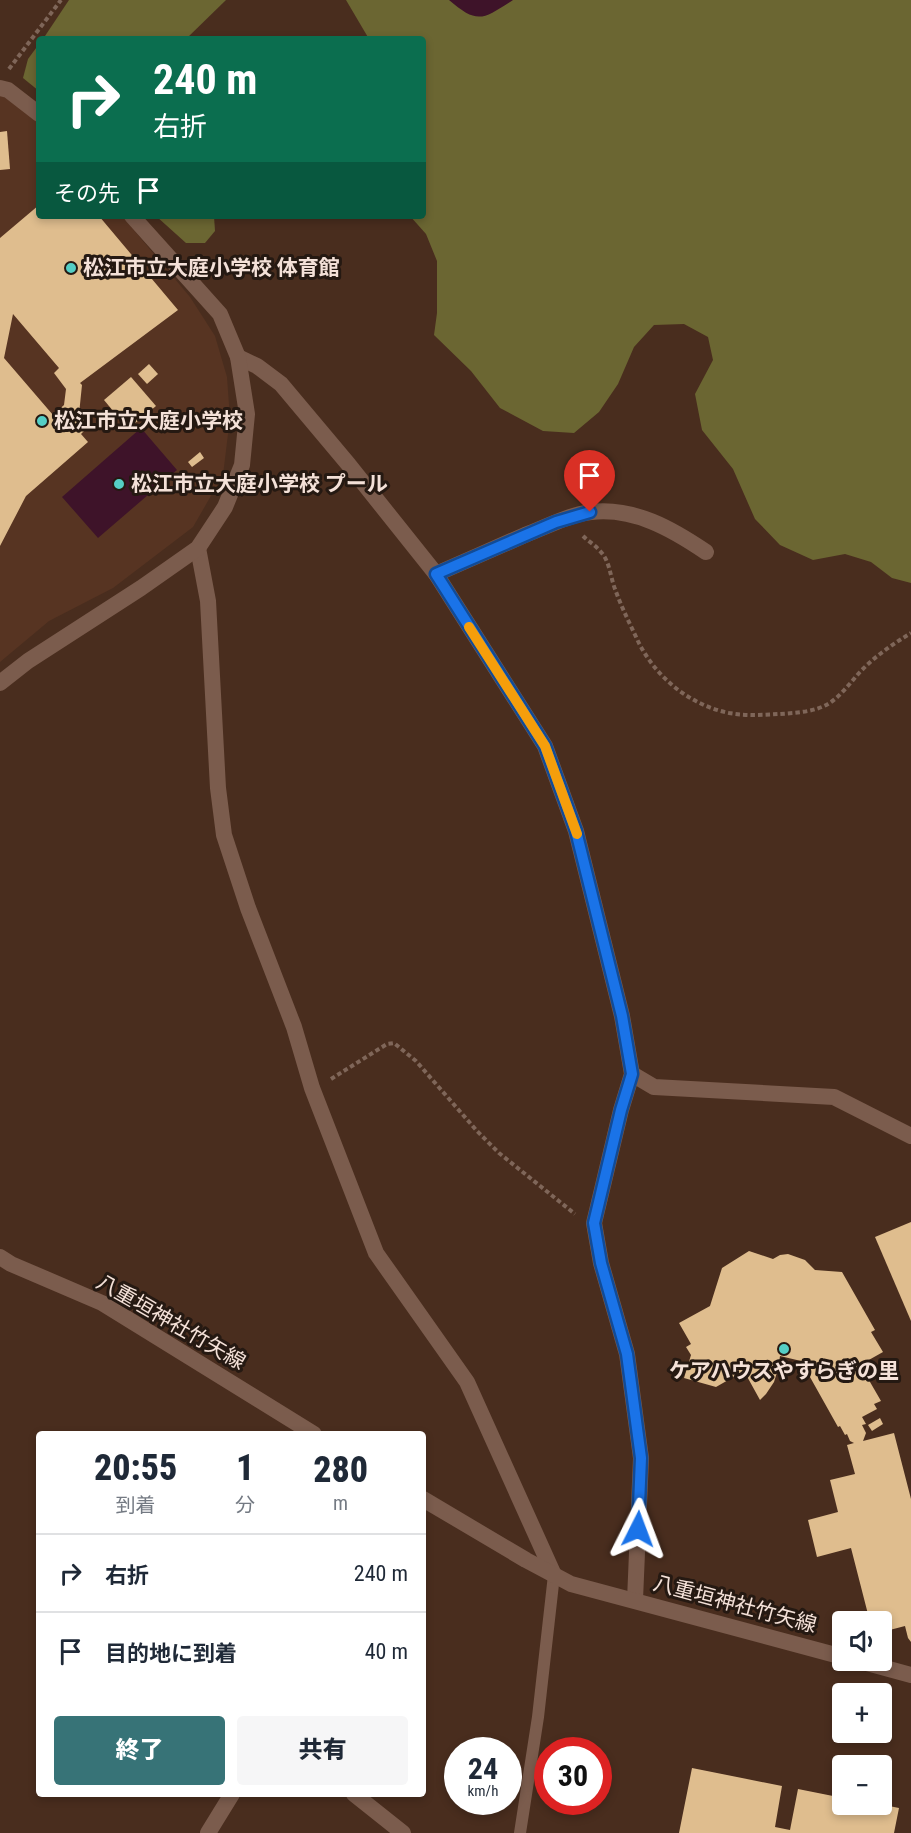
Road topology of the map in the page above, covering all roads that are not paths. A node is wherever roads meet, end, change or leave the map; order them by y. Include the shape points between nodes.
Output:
1 (1, 83) edge
2 (36, 112) edge
3 (135, 219) edge
4 (238, 357) junction
5 (198, 548) junction
6 (706, 552) dead end
7 (436, 574) junction
8 (0, 683) edge
9 (632, 1074) junction
10 (911, 1136) edge
11 (0, 1257) edge
12 (309, 1431) edge
13 (426, 1501) edge
14 (554, 1575) junction
15 (635, 1600) junction
16 (832, 1654) edge
17 (892, 1670) edge
18 (911, 1675) edge
19 (230, 1797) edge
20 (358, 1797) edge
21 (208, 1833) edge
22 (403, 1833) edge
23 (520, 1833) edge

1 - 2 street
3 - 4 street via 220,314
4 - 5 street via 248,414 242,465 225,507
4 - 7 street via 280,384
5 - 8 street
5 - 14 street via 208,601 224,835 248,908 376,1253 467,1382
6 - 7 street via 649,519 624,513 590,512 556,522
7 - 9 street via 545,746 576,831 622,1016
9 - 10 street via 654,1087 834,1097
9 - 15 street via 594,1223 627,1354 641,1458
11 - 12 street, 八重垣神社竹矢線 via 102,1303
13 - 14 street, 八重垣神社竹矢線
14 - 15 street, 八重垣神社竹矢線 via 572,1584
14 - 23 lane
15 - 16 street, 八重垣神社竹矢線
17 - 18 street
19 - 21 street
20 - 22 street

